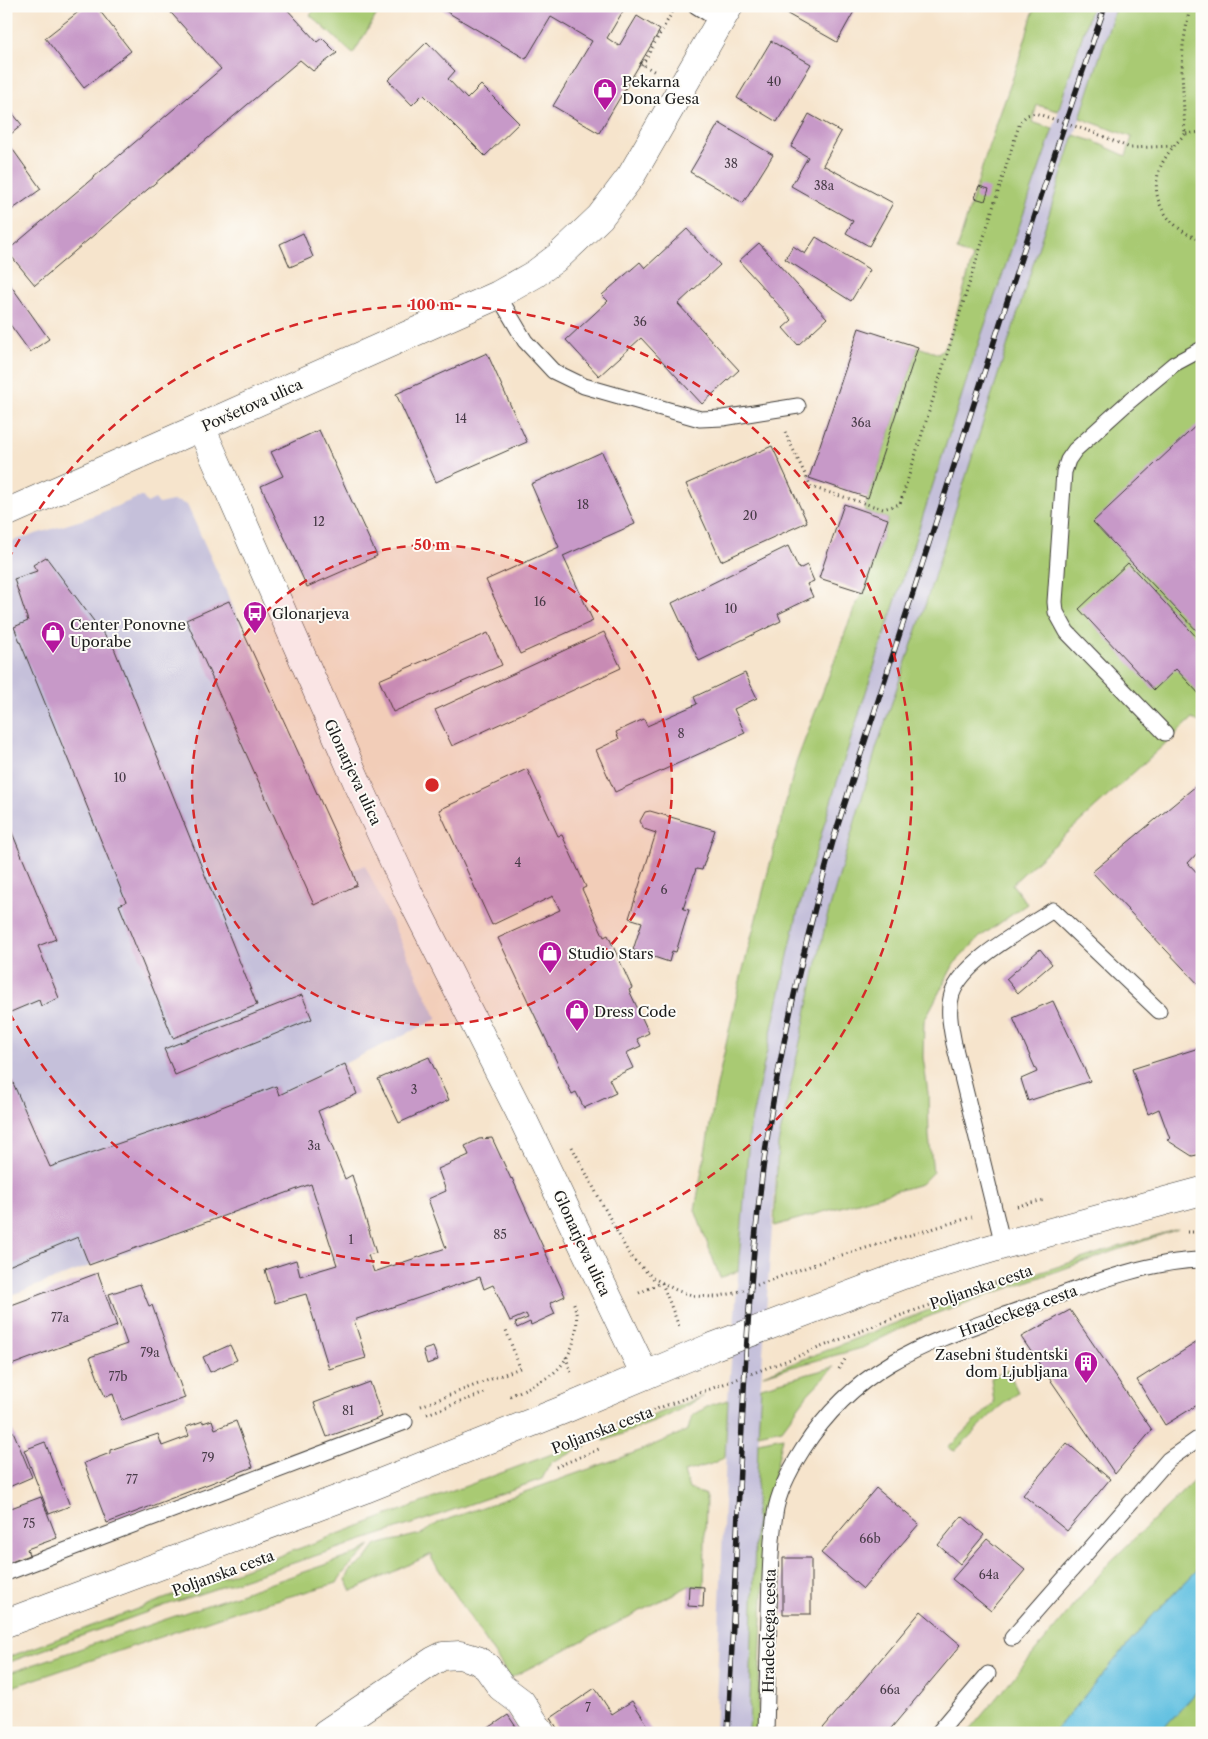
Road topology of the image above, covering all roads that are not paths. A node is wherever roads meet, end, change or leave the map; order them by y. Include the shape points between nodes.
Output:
1 (696, 6) edge
2 (724, 14) edge
3 (498, 295) junction
4 (1202, 349) edge
5 (798, 406) dead end
6 (201, 427) junction
7 (6, 513) edge
8 (1165, 733) dead end
9 (1159, 1011) dead end
10 (1202, 1191) edge
11 (1003, 1245) junction
12 (1202, 1260) edge
13 (645, 1374) junction
14 (402, 1424) road end
15 (1202, 1436) edge
16 (6, 1573) edge
17 (6, 1623) edge
18 (1012, 1638) dead end
19 (988, 1674) dead end
20 (326, 1733) edge
21 (541, 1733) edge
22 (766, 1733) edge
23 (938, 1733) edge

1 - 2 lane
2 - 3 street, Povšetova ulica via 631,176 600,217 559,256
3 - 5 lane via 525,341 553,371 584,386 700,419
3 - 6 street, Povšetova ulica
4 - 8 lane via 1174,364 1112,417 1075,450 1064,472 1056,612 1067,632
6 - 7 street, Povšetova ulica
6 - 13 street, Glonarjeva ulica via 289,631 409,894 519,1111
9 - 11 lane via 1053,910 978,960 963,975 952,994 950,1019
10 - 11 street, Poljanska cesta
11 - 13 street, Poljanska cesta via 903,1276
12 - 22 lane, Hradeckega cesta via 1164,1264 1100,1282 942,1338 893,1361 840,1401 792,1466 775,1512 770,1565
13 - 17 street, Poljanska cesta via 365,1489
14 - 16 lane
15 - 18 lane via 1168,1460
19 - 23 lane
20 - 21 street via 433,1661 443,1656 460,1655 477,1660 487,1668 501,1687 521,1702

